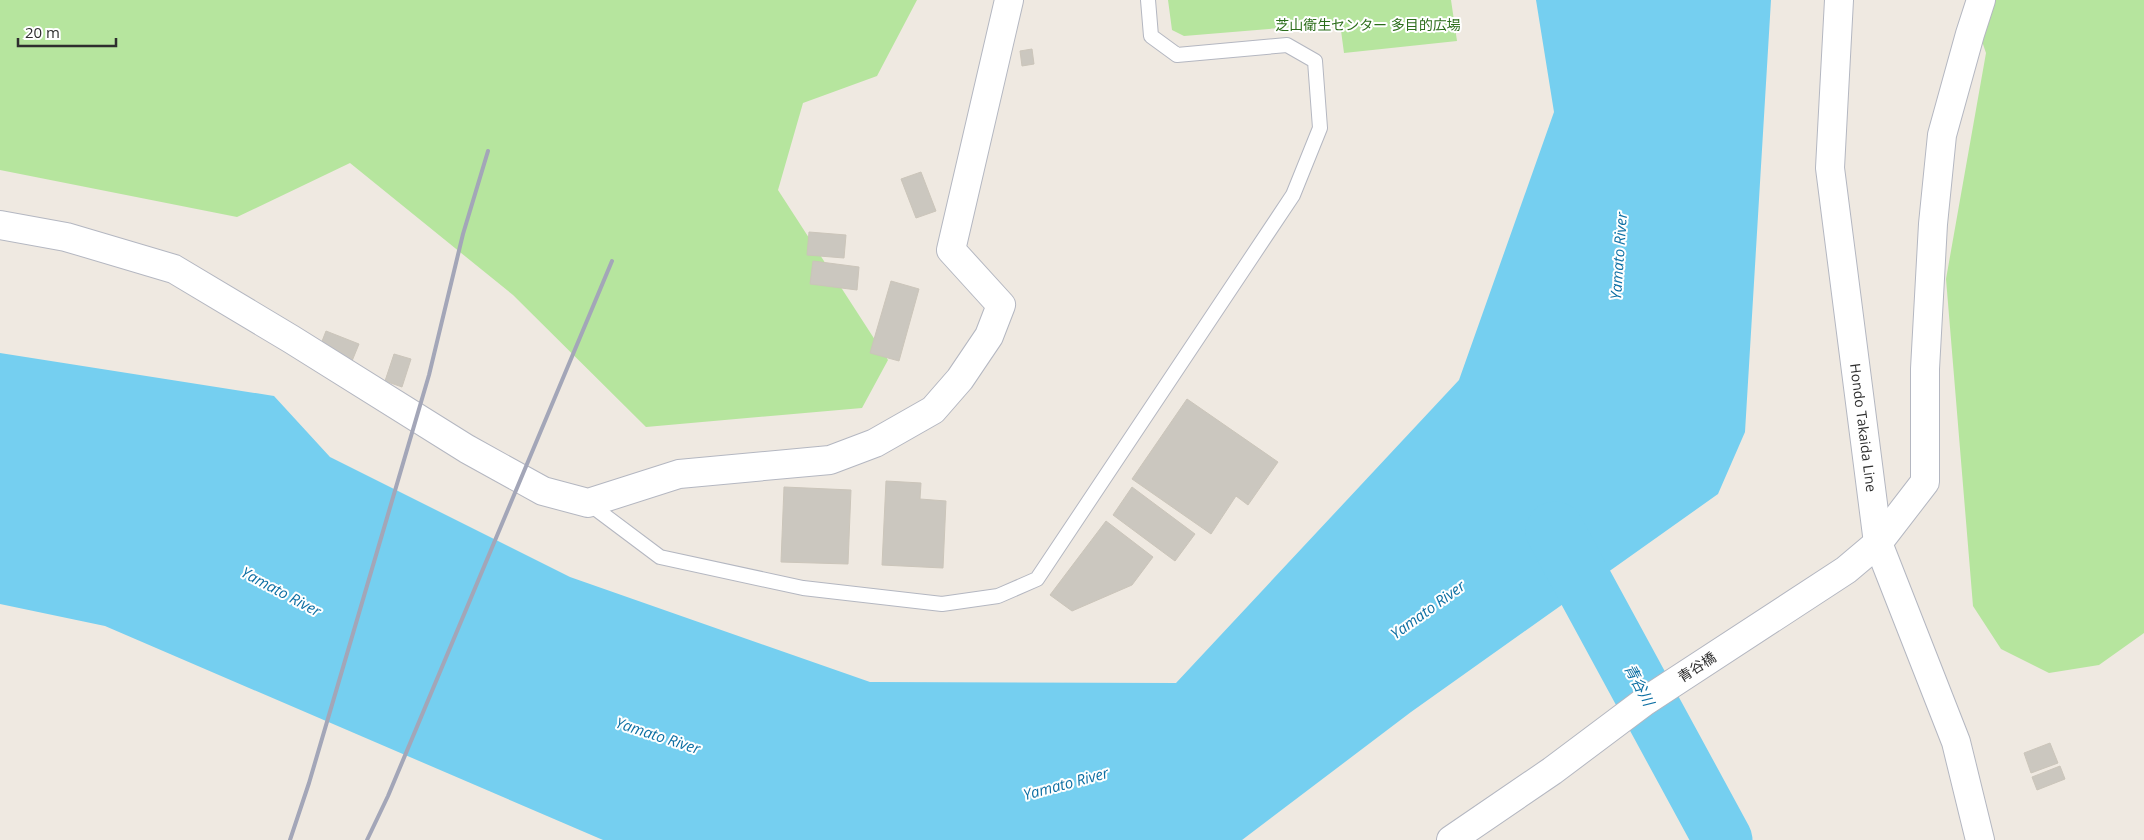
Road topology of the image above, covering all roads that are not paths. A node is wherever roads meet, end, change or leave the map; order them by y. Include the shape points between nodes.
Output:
1 (1008, 0) edge
2 (1148, 0) edge
3 (1840, 0) edge
4 (1981, 0) edge
5 (0, 225) edge
6 (588, 503) junction
7 (1878, 543) junction
8 (1451, 840) edge
9 (1980, 840) edge

1 - 6 street via 951,250 1001,305 989,336 960,379 932,410 875,444 830,460 679,474
2 - 6 lane via 1151,36 1177,55 1287,45 1315,61 1320,128 1294,194 1037,579 998,596 942,604 803,588 660,557
3 - 7 street, Hondo Takaida Line via 1830,168
4 - 7 street, 青谷橋 via 1942,135 1933,224 1925,369 1925,482
5 - 6 street via 66,237 174,269 467,449 543,491
7 - 8 street, 青谷橋 via 1846,570 1644,702 1552,771
7 - 9 street, Hondo Takaida Line via 1956,742

